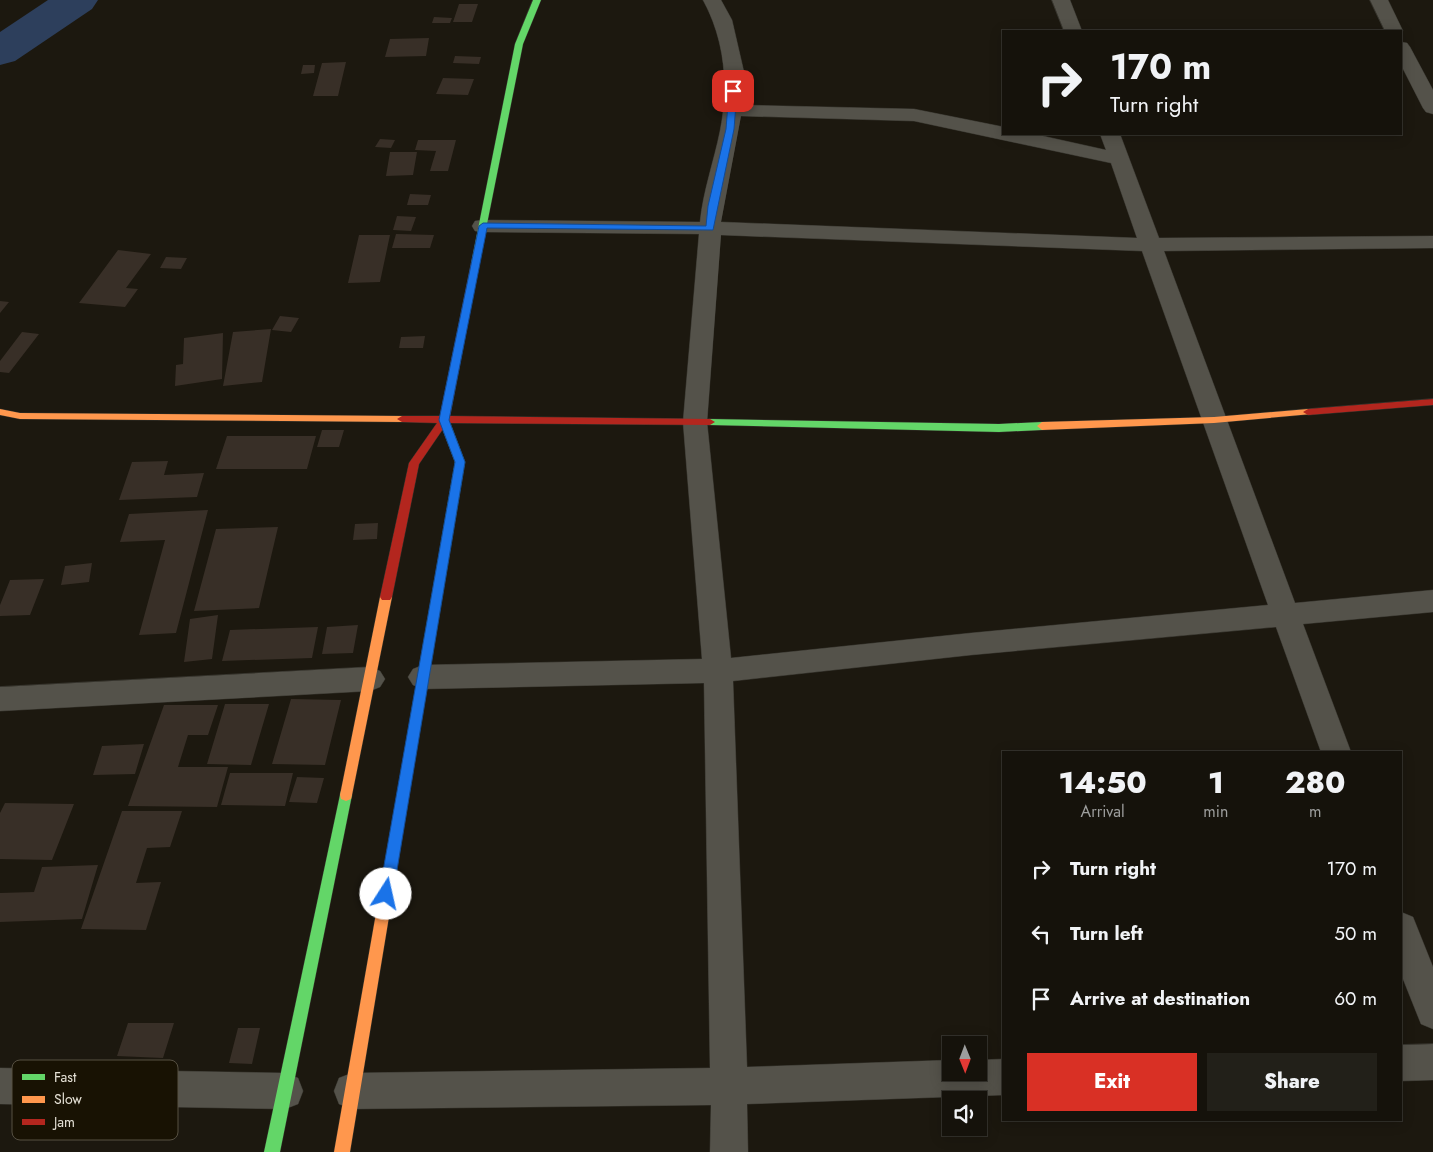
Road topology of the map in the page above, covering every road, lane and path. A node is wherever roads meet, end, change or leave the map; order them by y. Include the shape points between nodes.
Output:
1 (537, 0) edge
2 (712, 0) edge
3 (1061, 0) edge
4 (1379, 0) edge
5 (1072, 30) edge
6 (1394, 30) edge
7 (1402, 48) edge
8 (1433, 108) edge
9 (731, 110) junction
10 (1002, 132) edge
11 (1013, 135) edge
12 (1110, 135) edge
13 (1119, 159) junction
14 (483, 226) junction
15 (710, 228) junction
16 (1433, 242) edge
17 (1150, 244) junction
18 (1433, 402) edge
19 (0, 412) edge
20 (444, 420) junction
21 (1214, 420) junction
22 (695, 422) junction
23 (1433, 601) edge
24 (1285, 615) junction
25 (718, 671) junction
26 (423, 677) junction
27 (370, 679) junction
28 (0, 699) edge
29 (1336, 751) edge
30 (1402, 931) edge
31 (1433, 1012) edge
32 (1433, 1062) edge
33 (1402, 1063) edge
34 (1002, 1077) edge
35 (729, 1086) junction
36 (178, 1089) edge
37 (352, 1090) junction
38 (285, 1091) junction
39 (272, 1152) edge
40 (342, 1152) edge
41 (729, 1152) edge

1 - 14 main road via 519,44
2 - 9 street via 723,20 735,72
3 - 5 street
4 - 6 street
7 - 8 street
9 - 10 street via 914,115
9 - 15 street
11 - 13 street
12 - 13 street
13 - 17 street
14 - 15 street
14 - 20 main road
15 - 17 street
15 - 22 street
16 - 17 street
17 - 21 street
18 - 21 main road
19 - 20 main road via 20,416
20 - 22 main road
20 - 26 main road via 460,462
20 - 27 main road via 414,463
21 - 22 main road via 999,428
21 - 24 street
22 - 25 street
23 - 24 street
24 - 25 street
24 - 29 street
25 - 26 street
25 - 35 street
26 - 37 main road
27 - 28 street
27 - 38 main road
30 - 31 street
32 - 33 street
34 - 35 street
35 - 37 street
35 - 41 street
36 - 38 street
37 - 40 main road
38 - 39 main road

